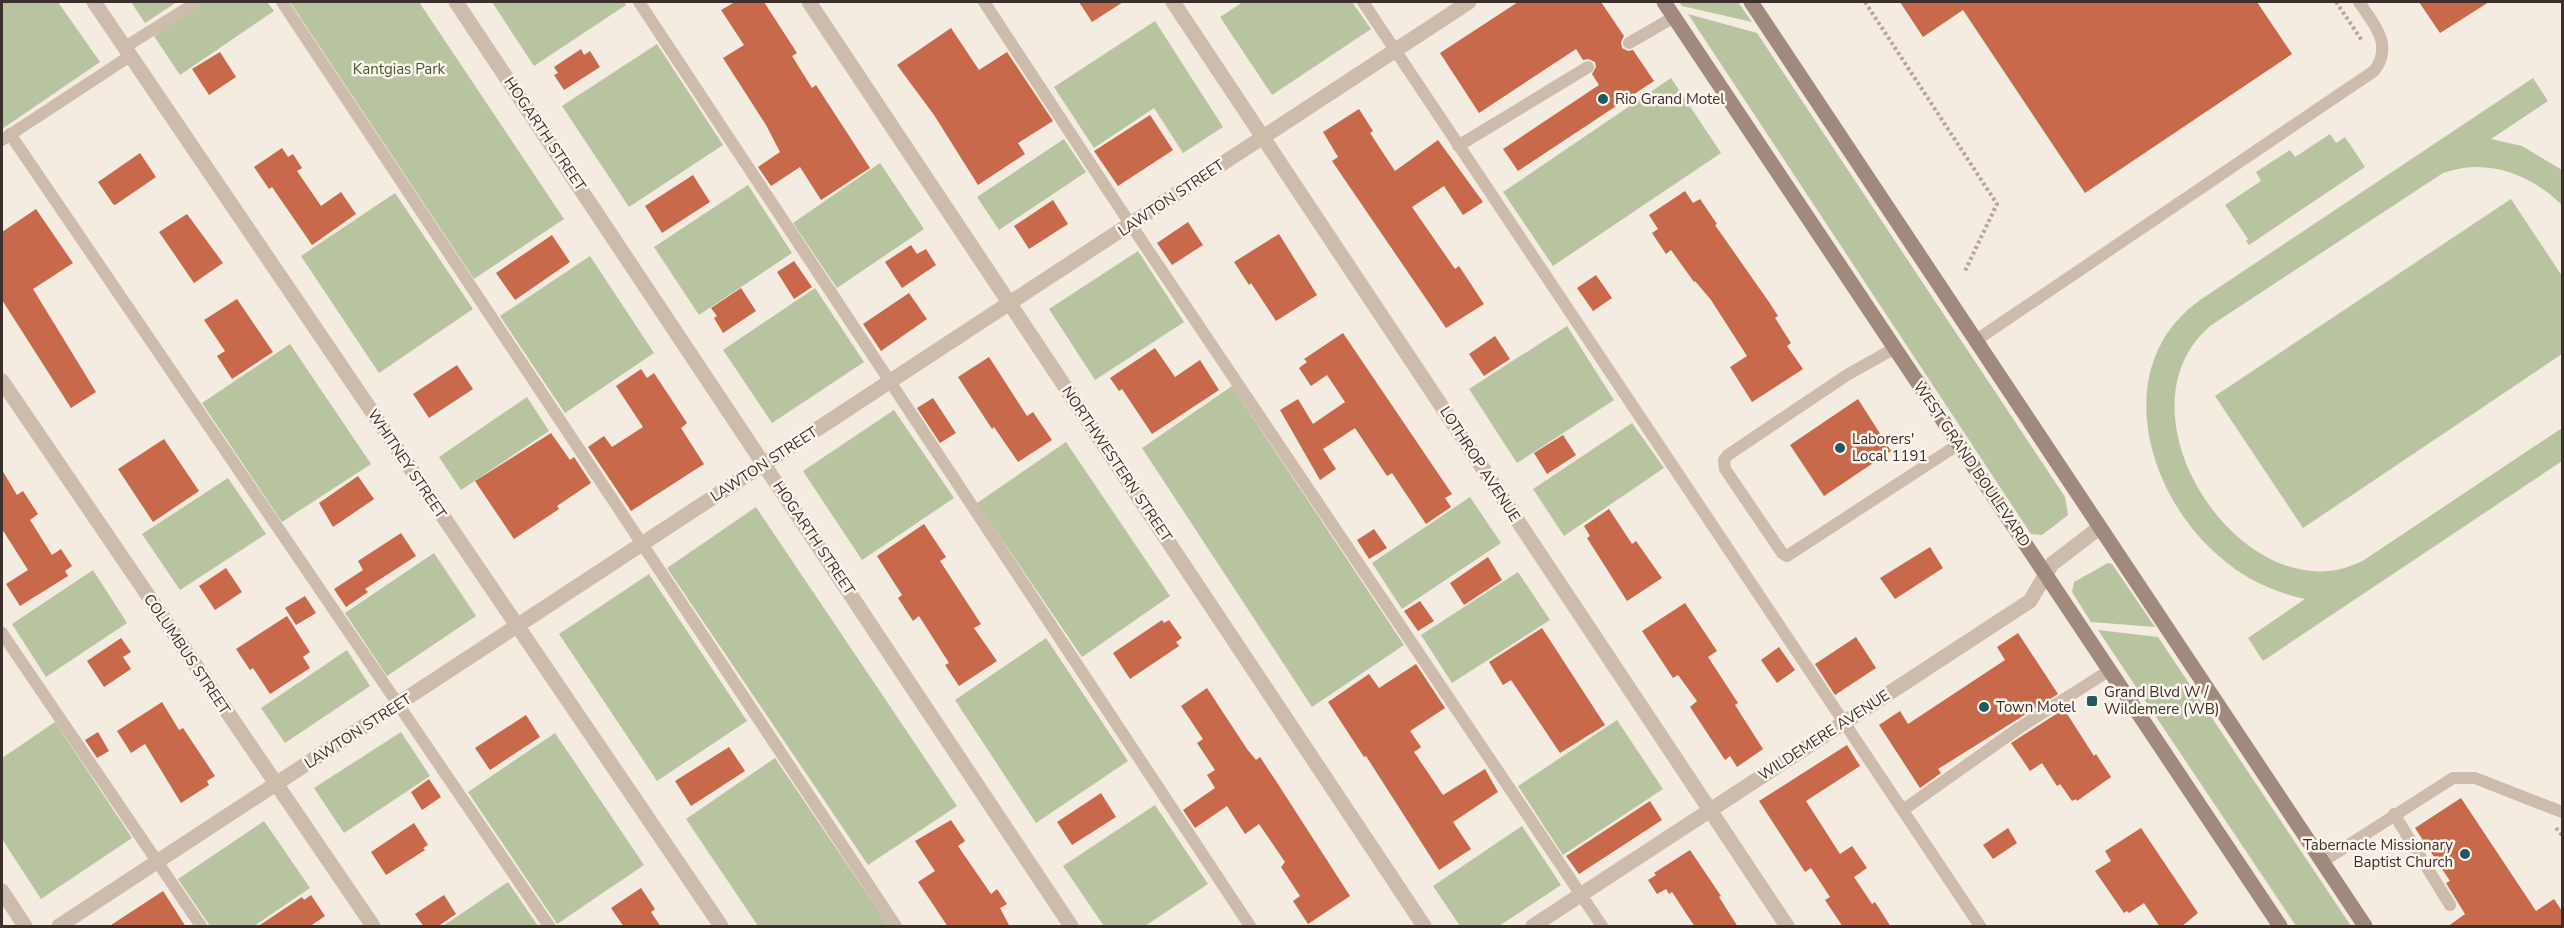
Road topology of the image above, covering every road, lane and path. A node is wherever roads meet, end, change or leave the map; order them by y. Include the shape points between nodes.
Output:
1 (94, 2) edge
2 (197, 2) edge
3 (282, 2) edge
4 (456, 2) edge
5 (639, 2) edge
6 (809, 2) edge
7 (984, 2) edge
8 (1173, 2) edge
9 (1363, 2) edge
10 (1469, 2) edge
11 (1664, 2) edge
12 (1751, 2) edge
13 (1864, 2) edge
14 (2336, 2) edge
15 (2359, 2) edge
16 (1674, 17) junction
17 (1629, 43) dead end
18 (2366, 48) dead end
19 (1395, 50) junction
20 (127, 51) junction
21 (1588, 67) dead end
22 (6, 137) edge
23 (1263, 137) junction
24 (1458, 146) junction
25 (1131, 224) junction
26 (1964, 273) dead end
27 (1009, 304) junction
28 (1978, 339) junction
29 (1895, 348) junction
30 (2, 381) edge
31 (889, 382) junction
32 (1959, 444) junction
33 (764, 463) junction
34 (2099, 528) junction
35 (642, 544) junction
36 (2046, 573) junction
37 (517, 627) junction
38 (2, 633) edge
39 (2110, 670) junction
40 (399, 704) junction
41 (1844, 721) junction
42 (276, 784) junction
43 (1903, 810) junction
44 (1709, 811) junction
45 (2562, 812) edge
46 (2394, 814) junction
47 (2554, 826) dead end
48 (2562, 835) edge
49 (157, 862) junction
50 (2322, 862) junction
51 (2, 891) edge
52 (1581, 895) junction
53 (2450, 904) dead end
54 (25, 927) edge
55 (59, 927) edge
56 (201, 927) edge
57 (373, 927) edge
58 (549, 927) edge
59 (722, 927) edge
60 (896, 927) edge
61 (1071, 927) edge
62 (1250, 927) edge
63 (1425, 927) edge
64 (1533, 927) edge
65 (1602, 927) edge
66 (1786, 927) edge
67 (1980, 927) edge
68 (2280, 927) edge
69 (2365, 927) edge

1 - 20 street, WHITNEY STREET
2 - 20 lane
3 - 35 lane
4 - 33 street, HOGARTH STREET
5 - 31 lane
6 - 27 street, NORTHWESTERN STREET
7 - 25 lane
8 - 23 street, LOTHROP AVENUE
9 - 19 lane
10 - 19 street, LAWTON STREET
11 - 16 main road, WEST GRAND BOULEVARD
12 - 28 main road
13 - 26 path via 1997,204
14 - 18 path
15 - 28 lane via 2379,33 2383,48 2382,62 2374,72
16 - 17 lane
16 - 29 main road, WEST GRAND BOULEVARD
19 - 23 street, LAWTON STREET
19 - 24 lane
20 - 22 lane
20 - 37 street, WHITNEY STREET
21 - 24 lane
22 - 40 lane
23 - 25 street, LAWTON STREET
23 - 44 street, LOTHROP AVENUE
24 - 41 lane
25 - 27 street, LAWTON STREET
25 - 52 lane
27 - 31 street, LAWTON STREET
27 - 63 street, NORTHWESTERN STREET
28 - 34 main road
29 - 32 main road, WEST GRAND BOULEVARD
29 - 32 lane via 1846,375 1728,455 1725,469 1787,556
30 - 42 street, COLUMBUS STREET
31 - 33 street, LAWTON STREET
31 - 62 lane
32 - 36 main road, WEST GRAND BOULEVARD
33 - 35 street, LAWTON STREET
33 - 61 street, HOGARTH STREET
34 - 36 street, WILDEMERE AVENUE
34 - 50 main road
35 - 37 street, LAWTON STREET
35 - 60 lane
36 - 39 main road, WEST GRAND BOULEVARD
36 - 41 street, WILDEMERE AVENUE via 2030,602
37 - 40 street, LAWTON STREET
37 - 59 street, WHITNEY STREET
38 - 49 lane
39 - 43 lane
39 - 68 main road, WEST GRAND BOULEVARD
40 - 42 street, LAWTON STREET
40 - 58 lane
41 - 43 lane
41 - 44 street, WILDEMERE AVENUE
42 - 49 street, LAWTON STREET
42 - 57 street, COLUMBUS STREET
43 - 67 lane
44 - 52 street, WILDEMERE AVENUE
44 - 66 street, LOTHROP AVENUE
45 - 46 lane via 2464,777 2438,785
46 - 50 lane
46 - 53 lane
47 - 48 path
49 - 55 street, LAWTON STREET
49 - 56 lane
50 - 69 main road
51 - 54 street
52 - 64 street, WILDEMERE AVENUE
52 - 65 lane

